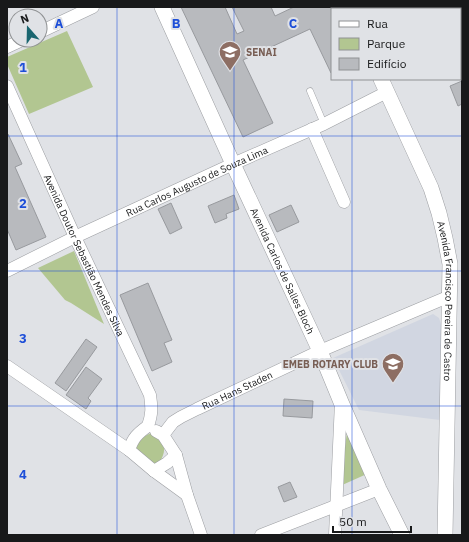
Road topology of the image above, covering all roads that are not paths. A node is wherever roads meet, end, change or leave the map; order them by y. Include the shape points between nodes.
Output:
1 (93, 7) edge
2 (162, 7) edge
3 (48, 28) edge
4 (7, 86) edge
5 (384, 86) edge
6 (310, 91) dead end
7 (324, 124) junction
8 (312, 129) junction
9 (233, 164) junction
10 (344, 202) dead end
11 (75, 237) junction
12 (7, 271) edge
13 (450, 296) junction
14 (320, 351) junction
15 (7, 366) edge
16 (340, 402) junction
17 (148, 426) junction
18 (162, 435) junction
19 (128, 450) junction
20 (176, 455) junction
21 (154, 471) junction
22 (379, 489) junction
23 (187, 495) junction
24 (336, 506) junction
25 (201, 535) edge
26 (261, 535) edge
27 (335, 535) edge
28 (402, 535) edge
29 (445, 535) edge

1 - 3 street
2 - 9 street, Avenida Carlos de Salles Bloch
4 - 11 street, Avenida Doutor Sebastião Mendes Silva
5 - 7 street, Rua Carlos Augusto de Souza Lima
5 - 13 street, Avenida Francisco Pereira de Castro via 431,188 439,213 450,264
6 - 7 lane
7 - 8 street, Rua Carlos Augusto de Souza Lima
8 - 9 street, Rua Carlos Augusto de Souza Lima
8 - 10 street
9 - 11 street, Rua Carlos Augusto de Souza Lima
9 - 14 street, Avenida Carlos de Salles Bloch
11 - 12 street, Rua Carlos Augusto de Souza Lima
11 - 17 street, Avenida Doutor Sebastião Mendes Silva via 150,395 152,407
13 - 14 street, Rua Hans Staden
13 - 29 street, Avenida Francisco Pereira de Castro
14 - 16 street, Avenida Carlos de Salles Bloch
14 - 18 street, Rua Hans Staden via 181,417
15 - 19 street
16 - 22 street, Avenida Carlos de Salles Bloch
16 - 24 street
17 - 18 street
17 - 19 street via 138,433
18 - 20 street
19 - 21 street
20 - 21 street
20 - 23 street
21 - 23 street
22 - 24 street
22 - 28 street, Avenida Carlos de Salles Bloch
23 - 25 street
24 - 26 street
24 - 27 street

